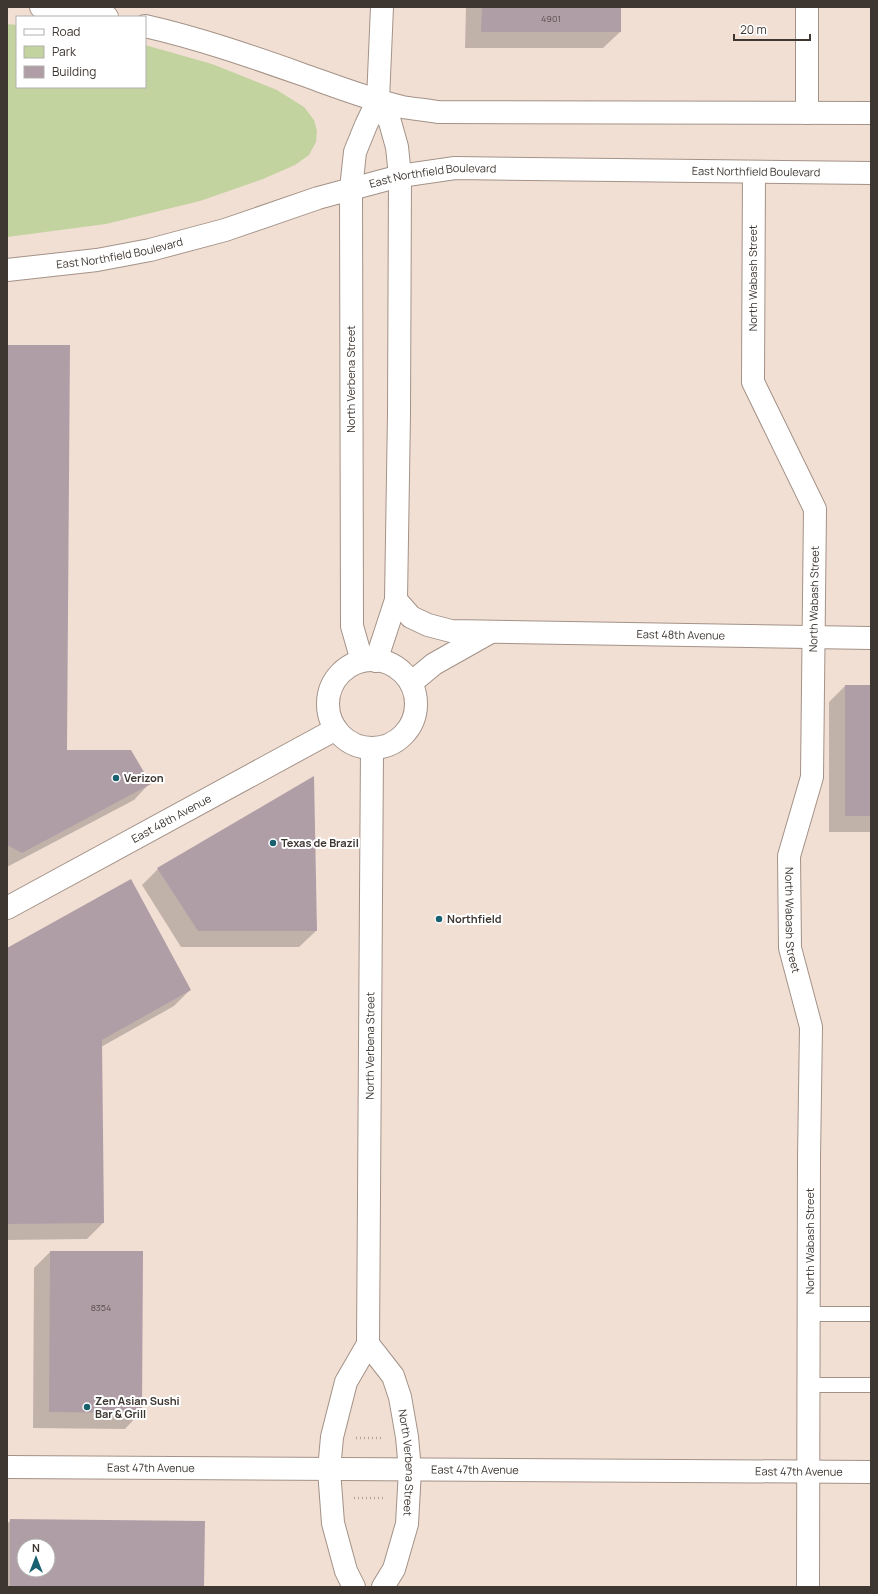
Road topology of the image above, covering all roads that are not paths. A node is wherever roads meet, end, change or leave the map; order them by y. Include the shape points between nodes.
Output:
1 (40, 7) edge
2 (382, 7) edge
3 (807, 7) edge
4 (101, 16) edge
5 (146, 26) edge
6 (378, 100) junction
7 (807, 113) junction
8 (871, 113) edge
9 (754, 172) junction
10 (871, 173) edge
11 (400, 176) junction
12 (351, 189) junction
13 (7, 270) edge
14 (396, 600) junction
15 (490, 633) junction
16 (813, 637) junction
17 (871, 638) edge
18 (369, 661) junction
19 (410, 683) junction
20 (336, 729) junction
21 (372, 748) junction
22 (7, 908) edge
23 (810, 1314) junction
24 (871, 1314) edge
25 (368, 1344) junction
26 (809, 1385) junction
27 (871, 1385) edge
28 (7, 1468) edge
29 (329, 1470) junction
30 (410, 1470) junction
31 (809, 1472) junction
32 (871, 1472) edge
33 (354, 1587) edge
34 (383, 1587) edge
35 (808, 1587) edge

1 - 4 street
2 - 6 street, North Verbena Street
3 - 7 street
5 - 6 street via 236,52
6 - 7 street via 438,112
6 - 11 street via 390,122 397,146
6 - 12 street, North Verbena Street via 355,152
7 - 8 street
9 - 10 street, East Northfield Boulevard
9 - 11 street, East Northfield Boulevard via 455,168
9 - 16 street, North Wabash Street via 753,382 815,509
11 - 12 street, East Northfield Boulevard
11 - 14 street
12 - 13 street, East Northfield Boulevard via 225,230 150,250 97,260
12 - 18 street, North Verbena Street via 352,626
14 - 15 street, East 48th Avenue via 411,617 428,625 451,631
14 - 18 street
15 - 16 street, East 48th Avenue
15 - 19 street, East 48th Avenue via 434,664
16 - 17 street, East 48th Avenue
16 - 23 street, North Wabash Street via 812,777 789,856 790,948 811,1027
18 - 19 street via 390,664 402,672
18 - 20 street via 349,666 338,676 331,688 328,702 330,716
19 - 21 street via 415,697 415,712 410,727 400,738 386,746
20 - 21 street via 345,739 358,746
20 - 22 street, East 48th Avenue
21 - 25 street, North Verbena Street
23 - 24 lane
23 - 26 street, North Wabash Street
25 - 29 street, North Verbena Street via 346,1382 332,1438
25 - 30 street, North Verbena Street via 393,1376 400,1397
26 - 27 lane
26 - 31 street, North Wabash Street
28 - 29 street, East 47th Avenue
29 - 30 street, East 47th Avenue
29 - 33 street, North Verbena Street via 333,1524 346,1572
30 - 31 street, East 47th Avenue
30 - 34 street, North Verbena Street via 407,1524 394,1569
31 - 32 street, East 47th Avenue
31 - 35 street, North Wabash Street

